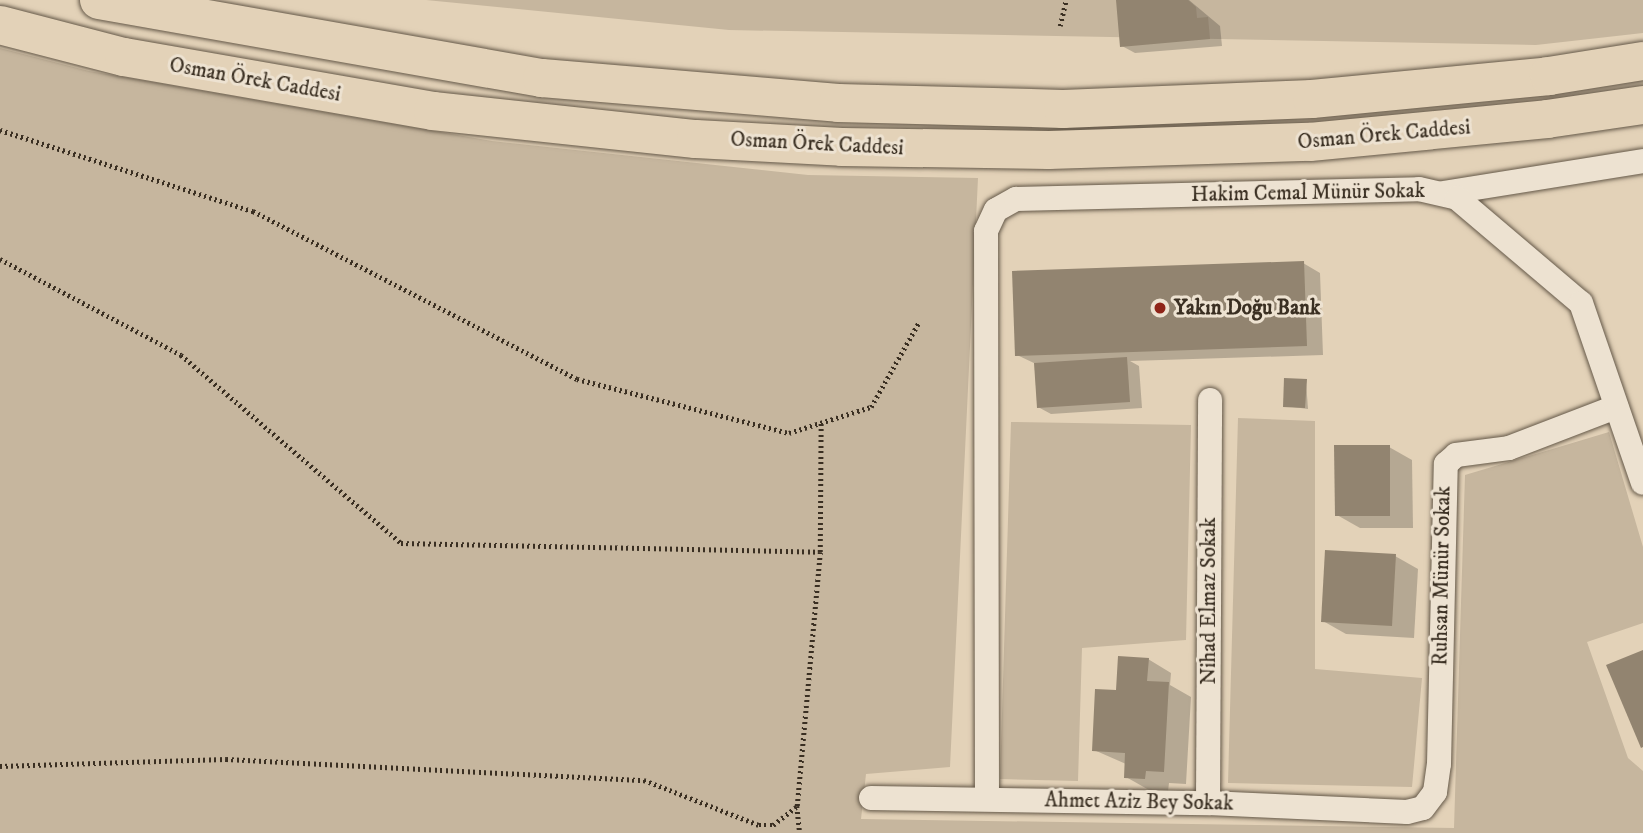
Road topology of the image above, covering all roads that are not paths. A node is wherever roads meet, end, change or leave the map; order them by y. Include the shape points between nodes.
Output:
1 (99, 0) edge
2 (0, 25) edge
3 (1643, 61) edge
4 (1643, 105) edge
5 (1643, 161) edge
6 (1444, 193) junction
7 (1210, 400) dead end
8 (1616, 407) junction
9 (1643, 483) edge
10 (871, 798) dead end
11 (987, 799) junction
12 (1208, 803) junction
13 (1407, 812) joint

1 - 3 main road, Osman Örek Caddesi via 542,78 838,103 1063,109 1312,99 1535,77
2 - 4 main road, Osman Örek Caddesi via 124,57 433,111 631,133 842,147 1049,150 1310,142
5 - 6 street
6 - 8 street, Hakim Cemal Münür Sokak via 1468,205 1581,303
6 - 11 street, Hakim Cemal Münür Sokak via 1419,189 1016,199 996,209 986,231
7 - 12 street, Nihad Elmaz Sokak
8 - 9 street, Hakim Cemal Münür Sokak
8 - 13 street, Ruhsan Münür Sokak via 1509,448 1460,454 1448,460 1443,474 1437,783 1430,801
10 - 11 street, Ahmet Aziz Bey Sokak
11 - 12 street, Ahmet Aziz Bey Sokak
12 - 13 street, Ahmet Aziz Bey Sokak

